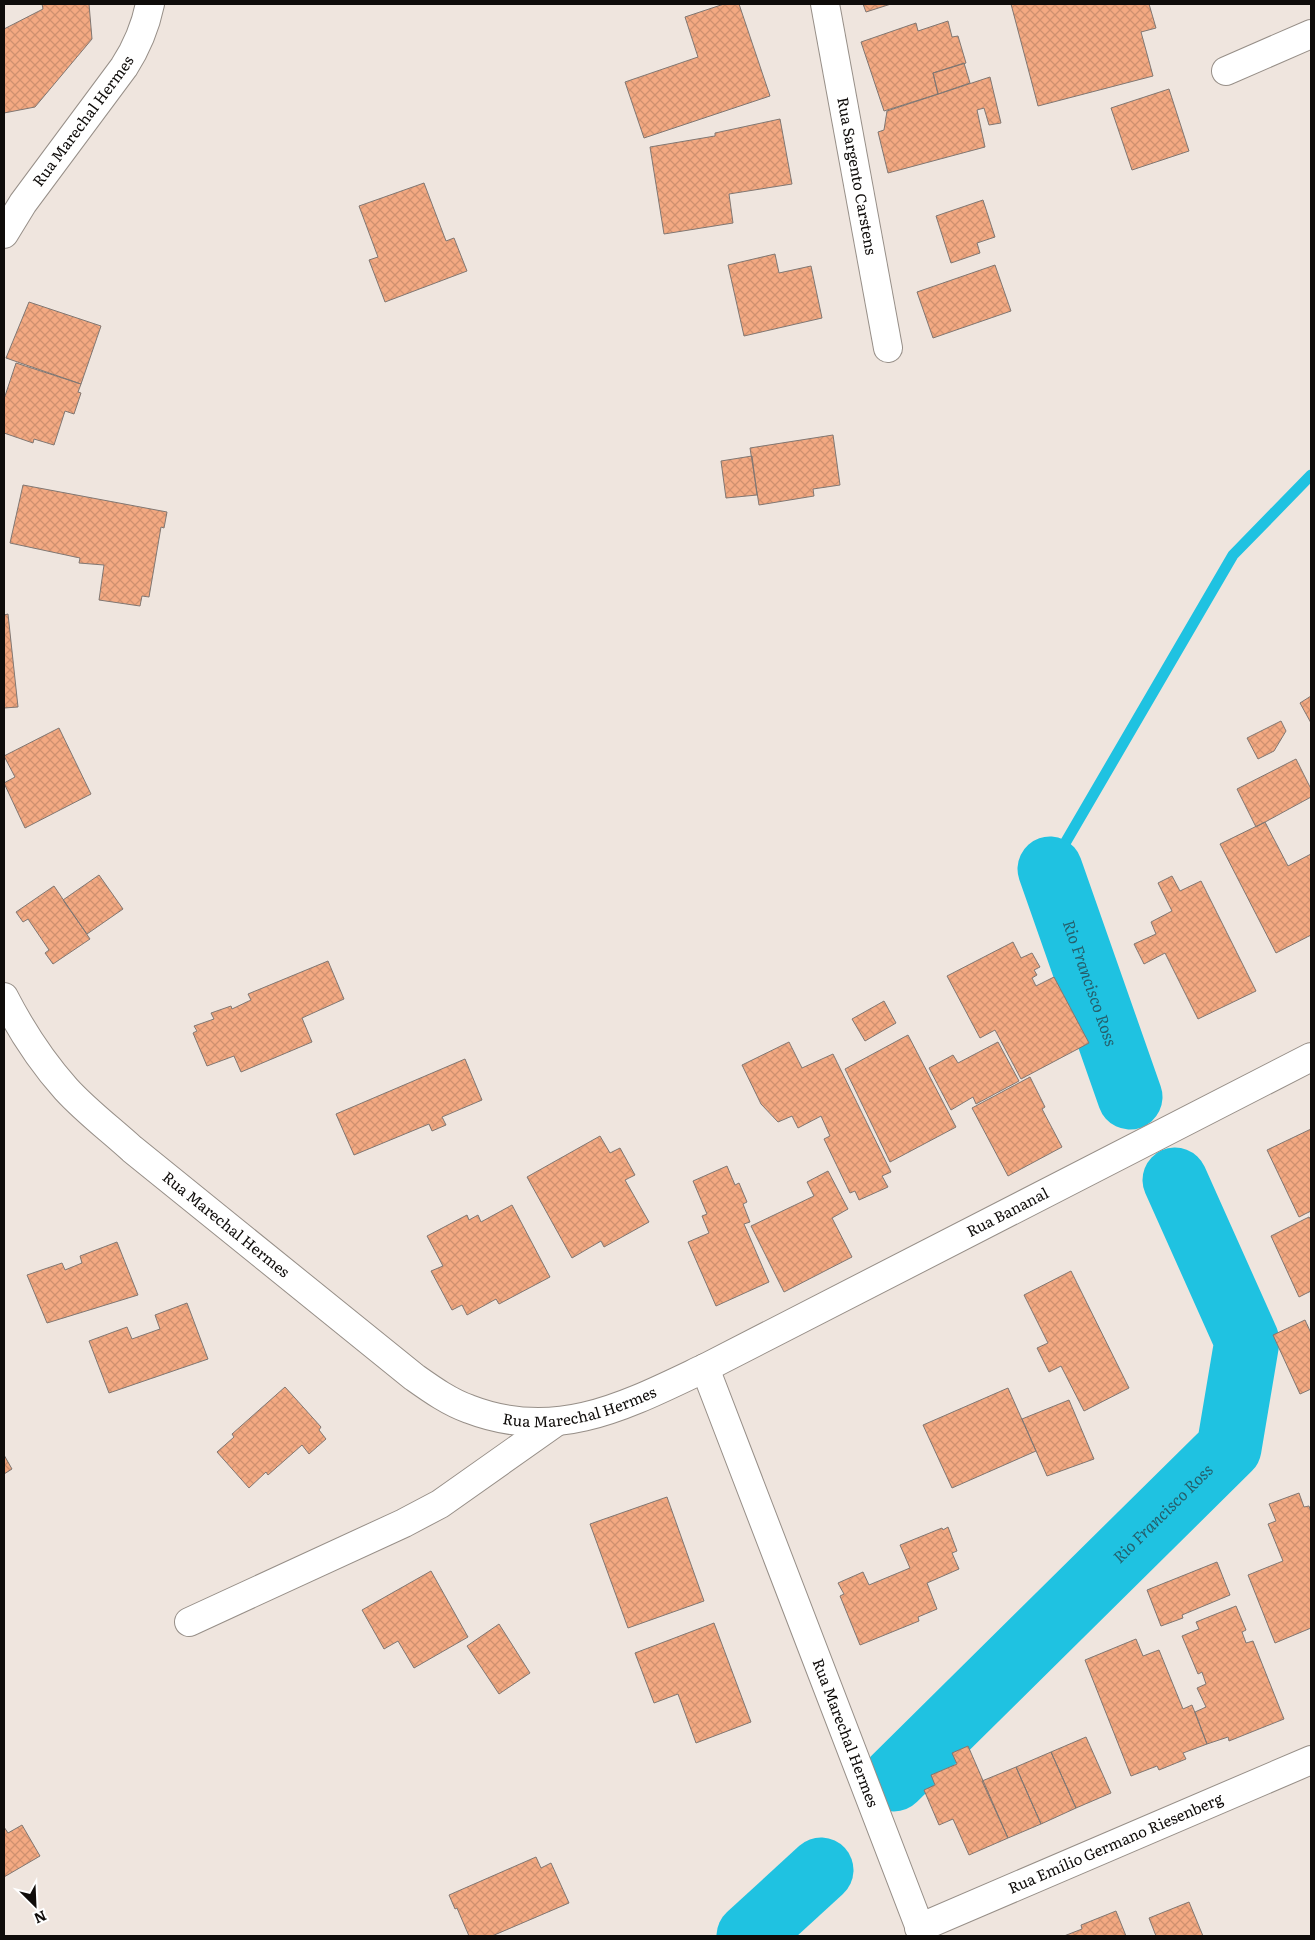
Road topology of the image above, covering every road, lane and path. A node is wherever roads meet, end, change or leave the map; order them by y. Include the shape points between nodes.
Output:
1 (150, 4) edge
2 (825, 4) edge
3 (1311, 34) edge
4 (1226, 71) dead end
5 (4, 234) edge
6 (888, 348) dead end
7 (5, 1003) edge
8 (1311, 1057) edge
9 (704, 1368) junction
10 (556, 1422) junction
11 (189, 1622) dead end
12 (1311, 1760) edge
13 (921, 1932) edge

1 - 5 street, Rua Marechal Hermes via 138,45
2 - 6 street, Rua Sargento Carstens
3 - 4 street
7 - 10 street, Rua Marechal Hermes via 43,1061 94,1116 414,1377 469,1409 501,1419
8 - 9 street, Rua Bananal
9 - 10 street, Rua Marechal Hermes via 636,1401
9 - 13 street, Rua Marechal Hermes
10 - 11 street via 440,1504 395,1528
12 - 13 street, Rua Emílio Germano Riesenberg

